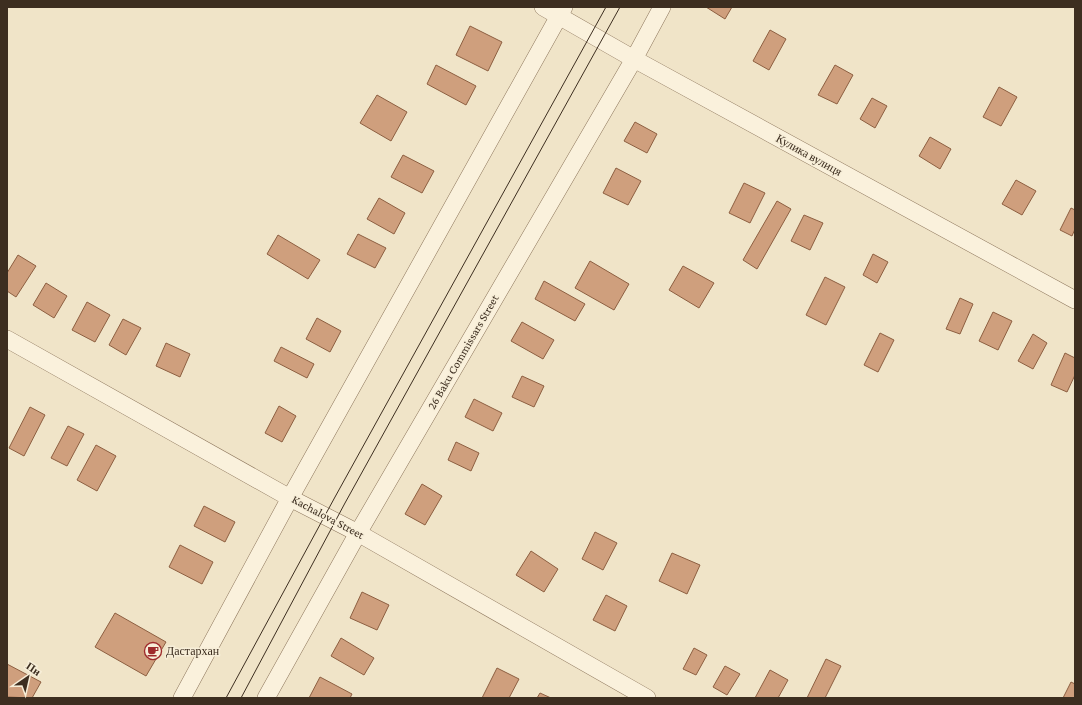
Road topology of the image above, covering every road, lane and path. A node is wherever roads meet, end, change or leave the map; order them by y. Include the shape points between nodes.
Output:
1 (543, 7) edge
2 (662, 7) edge
3 (562, 12) edge
4 (634, 59) junction
5 (1075, 300) edge
6 (7, 339) edge
7 (290, 498) junction
8 (358, 533) junction
9 (182, 698) edge
10 (266, 698) edge
11 (647, 698) edge

1 - 3 street, Кулика вулиця
2 - 4 street, 26 Baku Commissars Street
3 - 4 street, Кулика вулиця
3 - 7 street
4 - 5 street, Кулика вулиця
4 - 8 street, 26 Baku Commissars Street
6 - 7 street, Kachalova Street
7 - 8 street, Kachalova Street
7 - 9 street
8 - 10 street, 26 Baku Commissars Street
8 - 11 street, Kachalova Street

